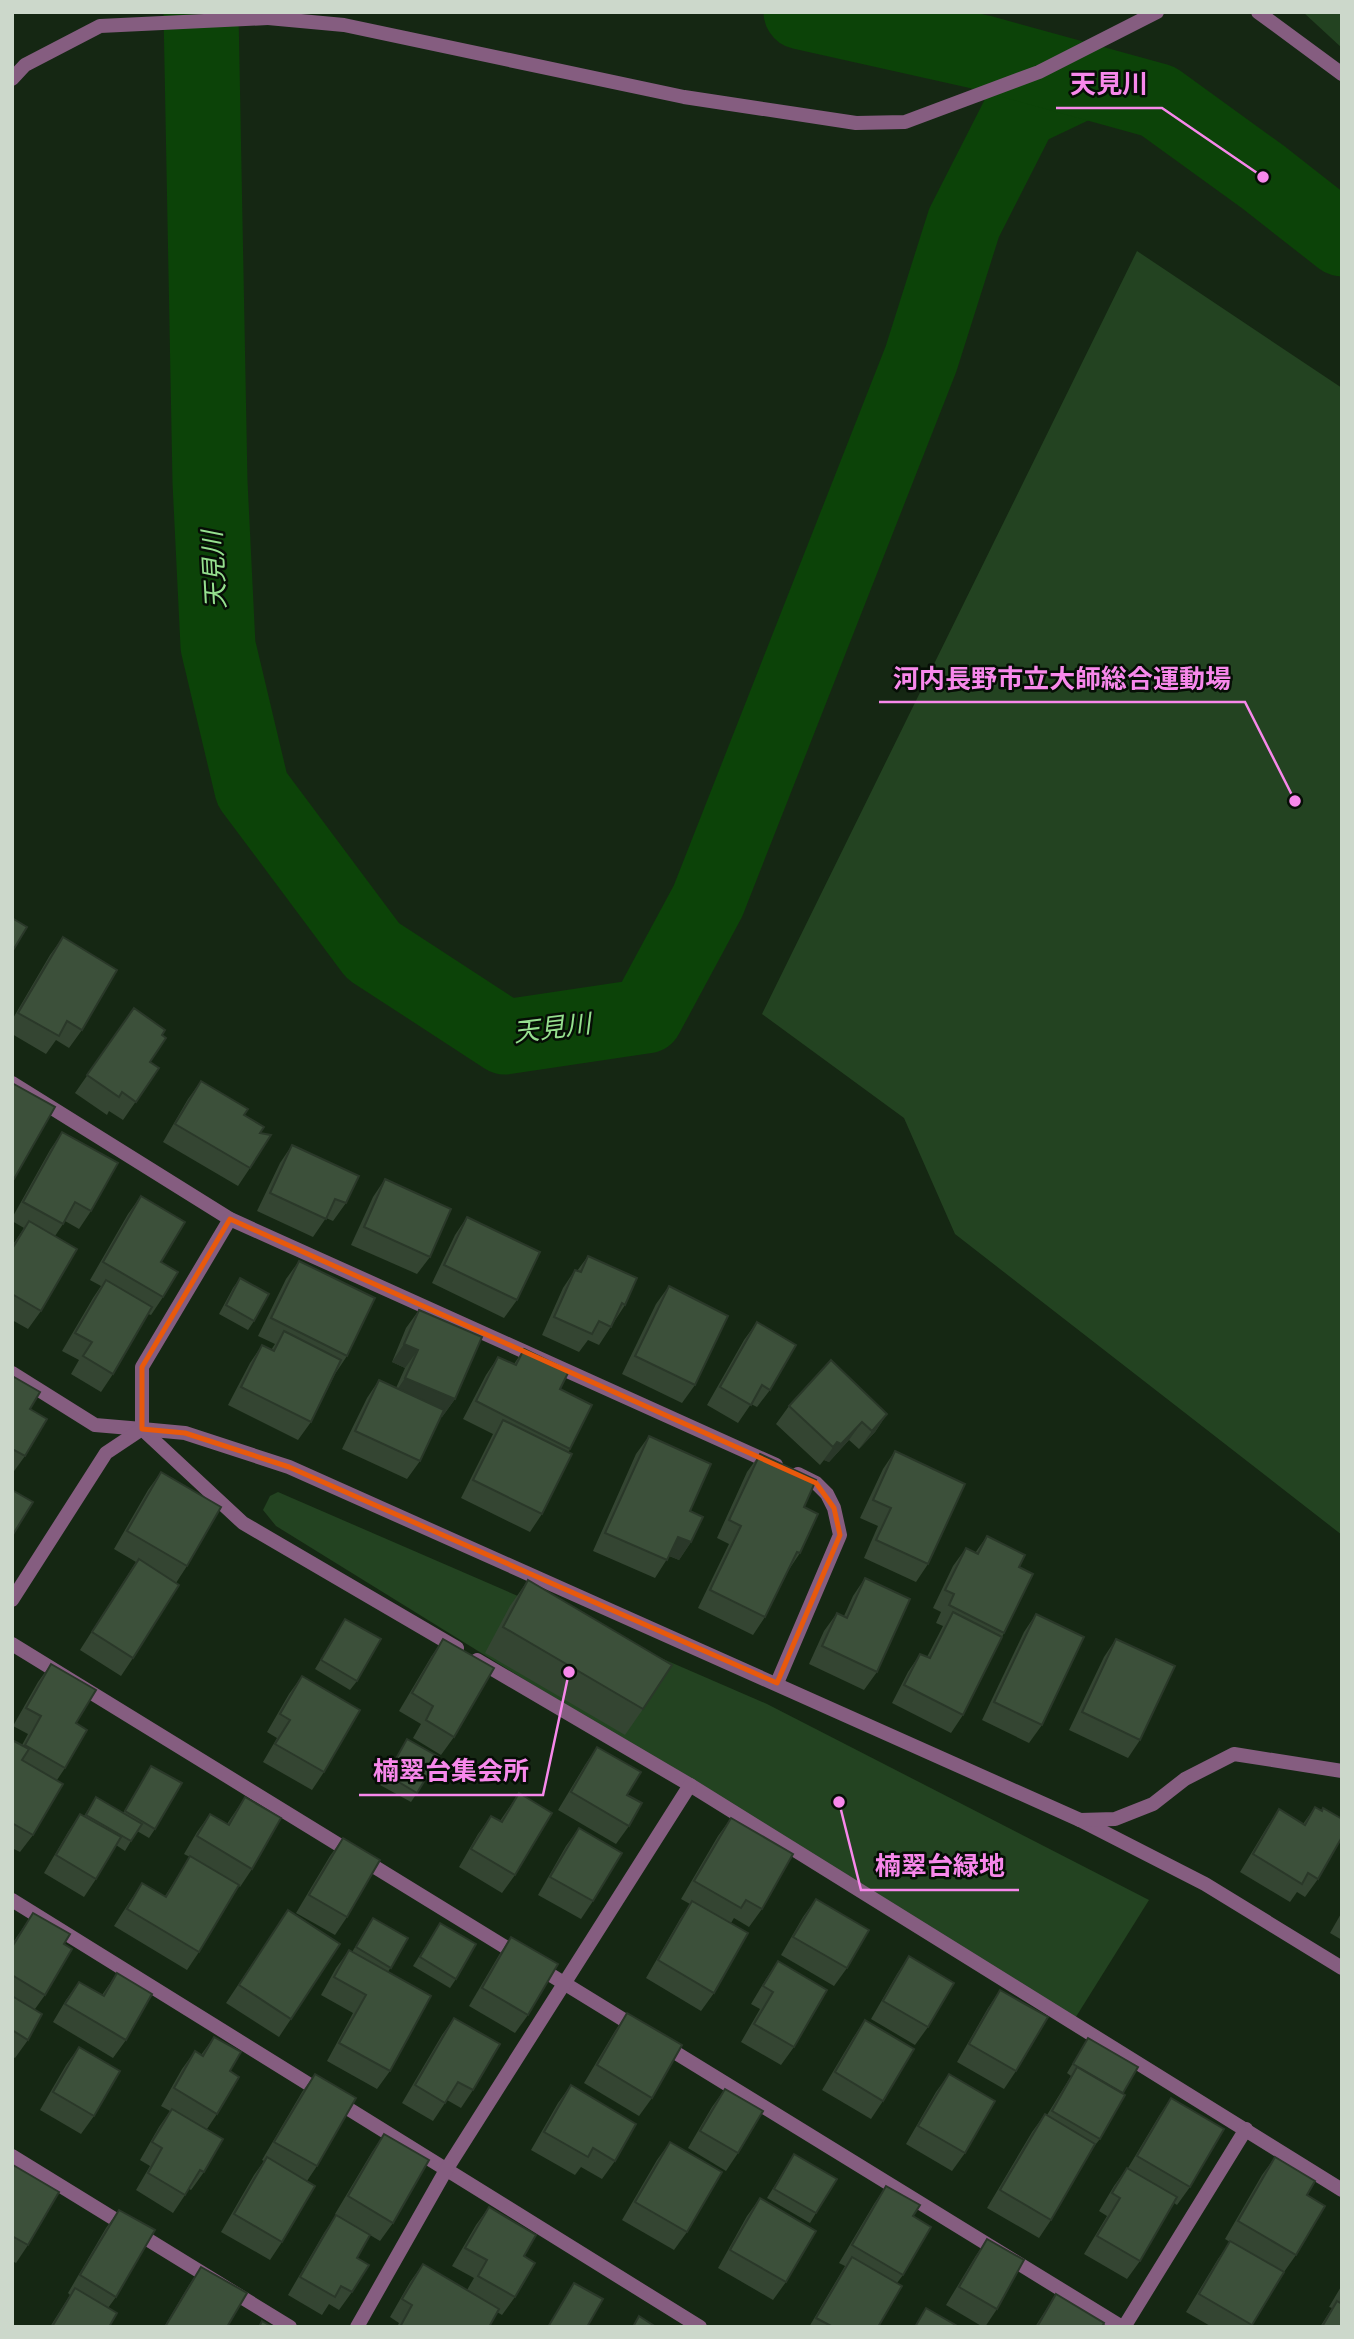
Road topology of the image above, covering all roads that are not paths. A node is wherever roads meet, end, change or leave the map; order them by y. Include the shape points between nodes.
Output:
1 (1157, 12) edge
2 (1258, 12) edge
3 (1342, 74) edge
4 (12, 79) edge
5 (12, 1083) edge
6 (230, 1219) junction
7 (12, 1373) edge
8 (142, 1429) junction
9 (12, 1600) edge
10 (12, 1644) edge
11 (777, 1683) junction
12 (1342, 1771) edge
13 (690, 1785) junction
14 (1080, 1820) junction
15 (12, 1900) edge
16 (1342, 1968) edge
17 (564, 1984) junction
18 (1246, 2129) junction
19 (12, 2156) edge
20 (446, 2170) junction
21 (1342, 2189) edge
22 (290, 2327) edge
23 (357, 2327) edge
24 (700, 2327) edge
25 (1123, 2327) edge

1 - 4 street via 1039,72 905,122 856,123 684,97 344,25 268,18 100,26 25,65
2 - 3 street
5 - 6 street
6 - 8 street via 142,1367
6 - 11 street via 816,1483 834,1508 840,1535
7 - 8 street via 95,1425
8 - 9 street via 106,1453
8 - 11 street via 185,1433 289,1467
8 - 13 street via 243,1523
10 - 17 street
11 - 14 street
12 - 14 street via 1234,1754 1185,1779 1153,1804 1115,1819
13 - 17 street
13 - 18 street
14 - 16 street via 1205,1884
15 - 20 street
17 - 20 street
17 - 25 street
18 - 21 street
18 - 25 street
19 - 22 street
20 - 23 street
20 - 24 street

